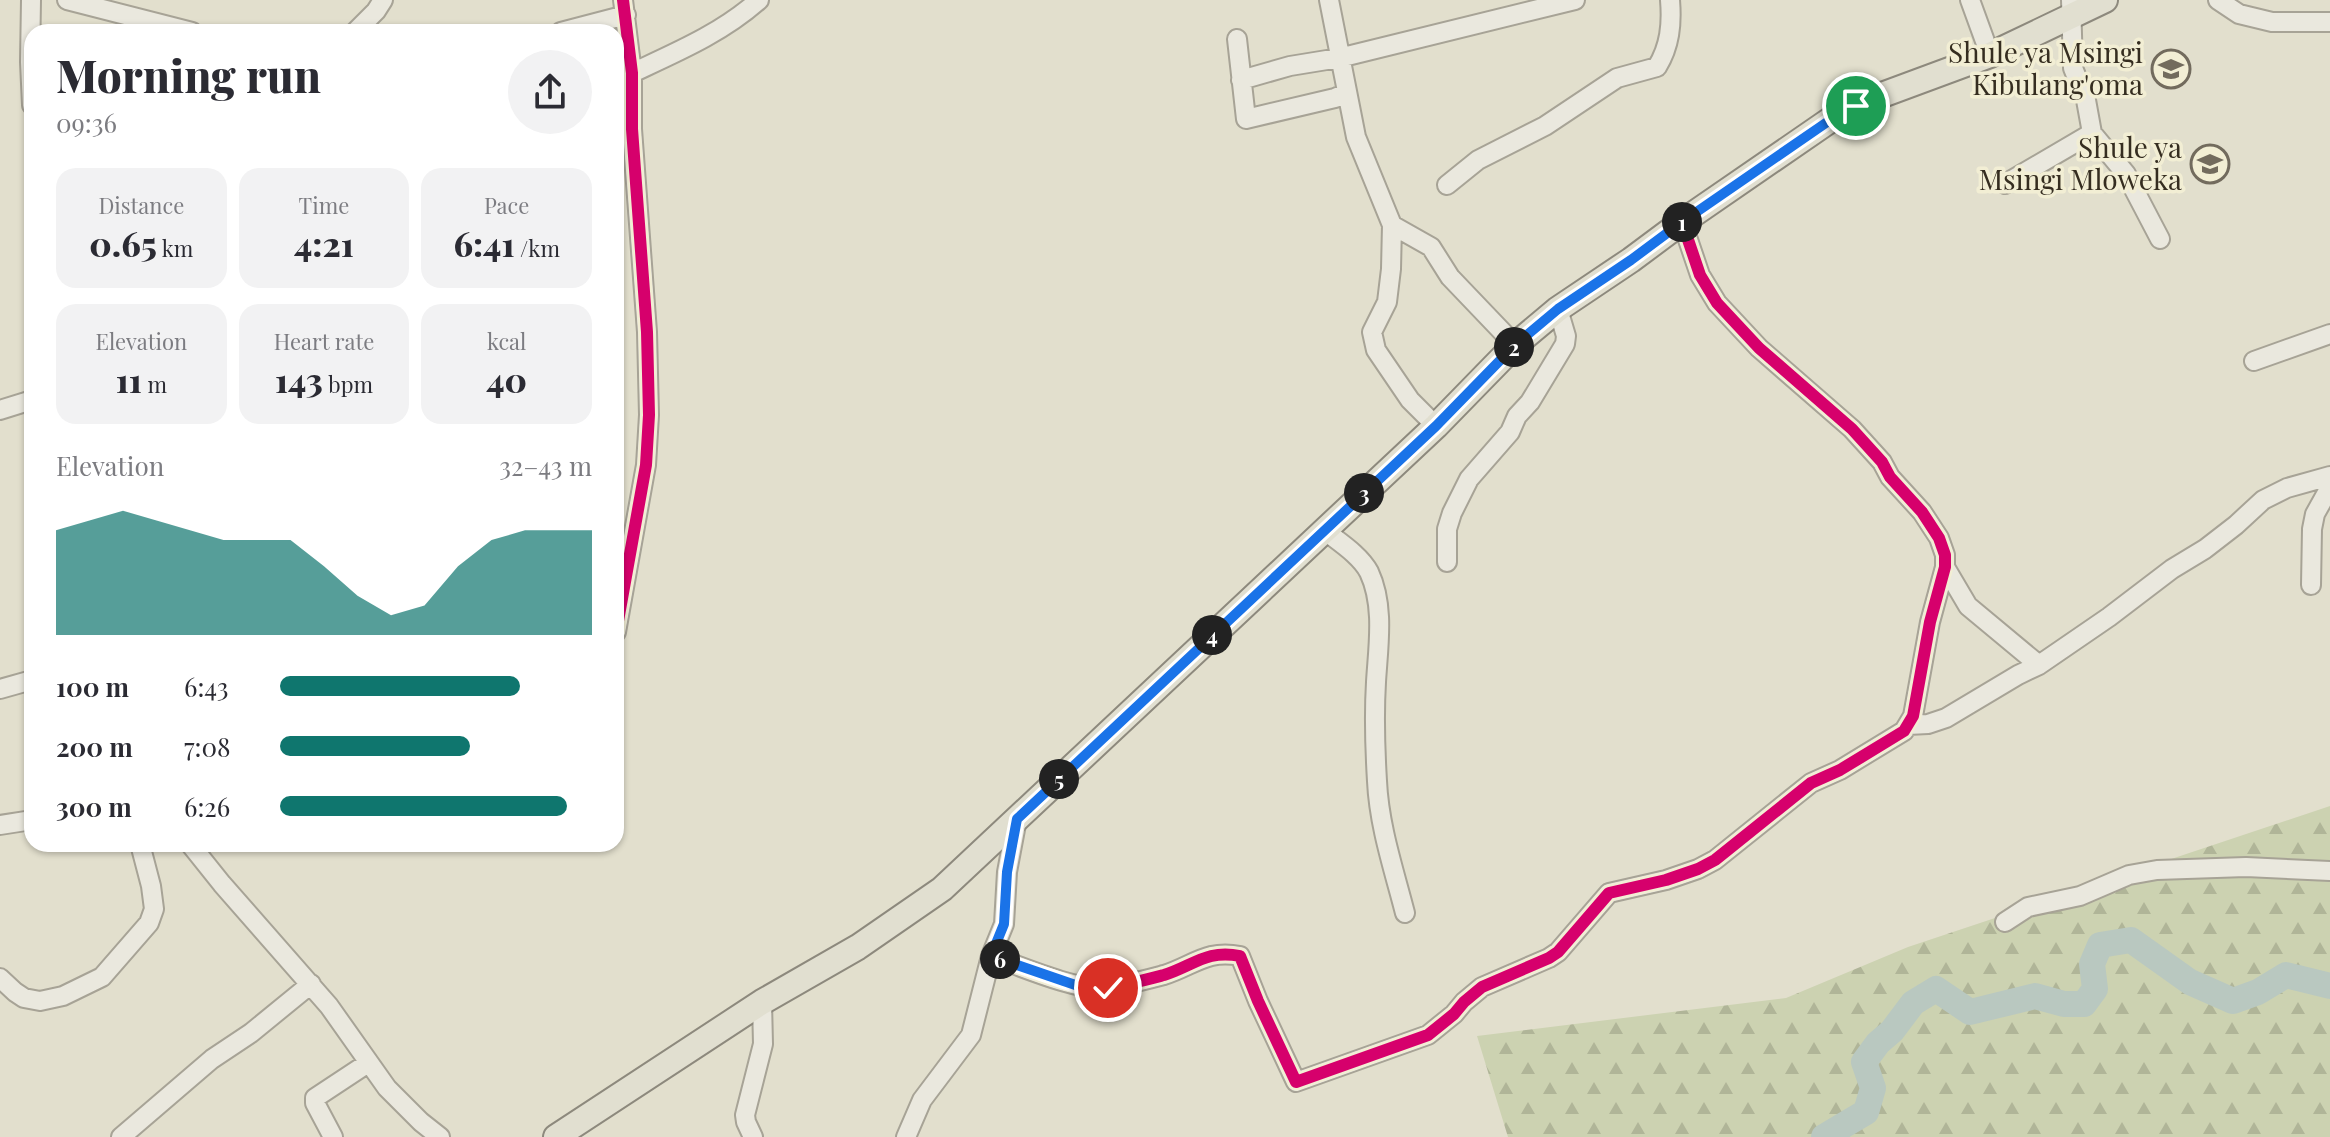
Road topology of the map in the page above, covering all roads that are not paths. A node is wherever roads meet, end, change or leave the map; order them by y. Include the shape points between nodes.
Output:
1 (31, 0) edge
2 (69, 0) edge
3 (383, 0) edge
4 (759, 0) edge
5 (1329, 0) edge
6 (1575, 0) edge
7 (1670, 0) edge
8 (1970, 0) edge
9 (2105, 0) edge
10 (2218, 0) edge
11 (625, 8) edge
12 (2072, 8) edge
13 (2330, 22) edge
14 (31, 24) edge
15 (133, 24) edge
16 (365, 24) edge
17 (582, 24) edge
18 (1237, 39) dead end
19 (1990, 55) junction
20 (1339, 58) junction
21 (632, 73) junction
22 (1241, 80) junction
23 (1346, 93) junction
24 (2092, 133) junction
25 (2005, 184) dead end
26 (1447, 185) dead end
27 (1682, 222) junction
28 (1392, 225) junction
29 (2160, 239) dead end
30 (1558, 309) junction
31 (2330, 334) edge
32 (1515, 345) junction
33 (2254, 361) dead end
34 (24, 402) edge
35 (0, 410) edge
36 (1436, 426) junction
37 (2330, 476) edge
38 (2330, 487) edge
39 (1324, 530) junction
40 (1447, 562) dead end
41 (1945, 567) junction
42 (2311, 585) dead end
43 (624, 587) edge
44 (2039, 665) junction
45 (24, 682) edge
46 (0, 689) edge
47 (1908, 725) junction
48 (1017, 819) junction
49 (24, 821) edge
50 (0, 825) edge
51 (142, 852) edge
52 (196, 852) edge
53 (2330, 871) edge
54 (1405, 913) dead end
55 (2005, 922) dead end
56 (991, 956) junction
57 (0, 978) edge
58 (311, 984) junction
59 (762, 1002) junction
60 (368, 1063) junction
61 (121, 1137) edge
62 (333, 1137) edge
63 (440, 1137) edge
64 (556, 1137) edge
65 (753, 1137) edge
66 (906, 1137) edge

1 - 14 street
2 - 15 street
3 - 16 street
4 - 21 street via 699,41
5 - 20 street
6 - 20 street
7 - 26 street via 1667,51 1657,67 1617,78 1545,126 1478,160
8 - 19 street
9 - 12 main road
10 - 13 street via 2239,14 2272,22
11 - 17 street
11 - 21 street
12 - 19 main road
12 - 24 street via 2073,68
18 - 22 street
19 - 27 main road via 1836,116
20 - 22 street
20 - 23 street
21 - 43 street via 649,415 646,465
22 - 23 street via 1246,119
23 - 28 street via 1356,137
24 - 25 street
24 - 29 street via 2126,174
27 - 30 main road
27 - 41 street via 1700,275 1717,303 1882,462 1939,538
28 - 32 street via 1431,247 1450,277
28 - 36 street via 1387,302 1372,332 1381,358
30 - 32 main road
30 - 40 street via 1565,344 1510,432 1469,479 1447,529
31 - 33 street
32 - 36 main road
34 - 35 street
36 - 39 main road
37 - 44 street via 2263,500 2205,549
38 - 42 street via 2312,529
39 - 48 main road
39 - 54 street via 1368,571 1374,590 1380,815
41 - 44 street via 1968,606
41 - 47 street
44 - 47 street via 1946,718
45 - 46 street
47 - 56 street via 1895,738 1811,783 1698,869 1609,893 1558,952 1482,987 1428,1035 1296,1082 1240,956 1210,955 1163,975 1087,989
48 - 56 street via 1004,924
48 - 59 main road via 942,889 858,947
49 - 50 street
51 - 57 street via 154,909 149,923 102,977 40,1001 24,998
52 - 58 street
53 - 55 street via 2157,870 2028,907
56 - 66 street via 971,1035 922,1100
58 - 60 street
58 - 61 street
59 - 64 main road
59 - 65 street via 763,1044 745,1115
60 - 62 street via 315,1098
60 - 63 street via 404,1106

